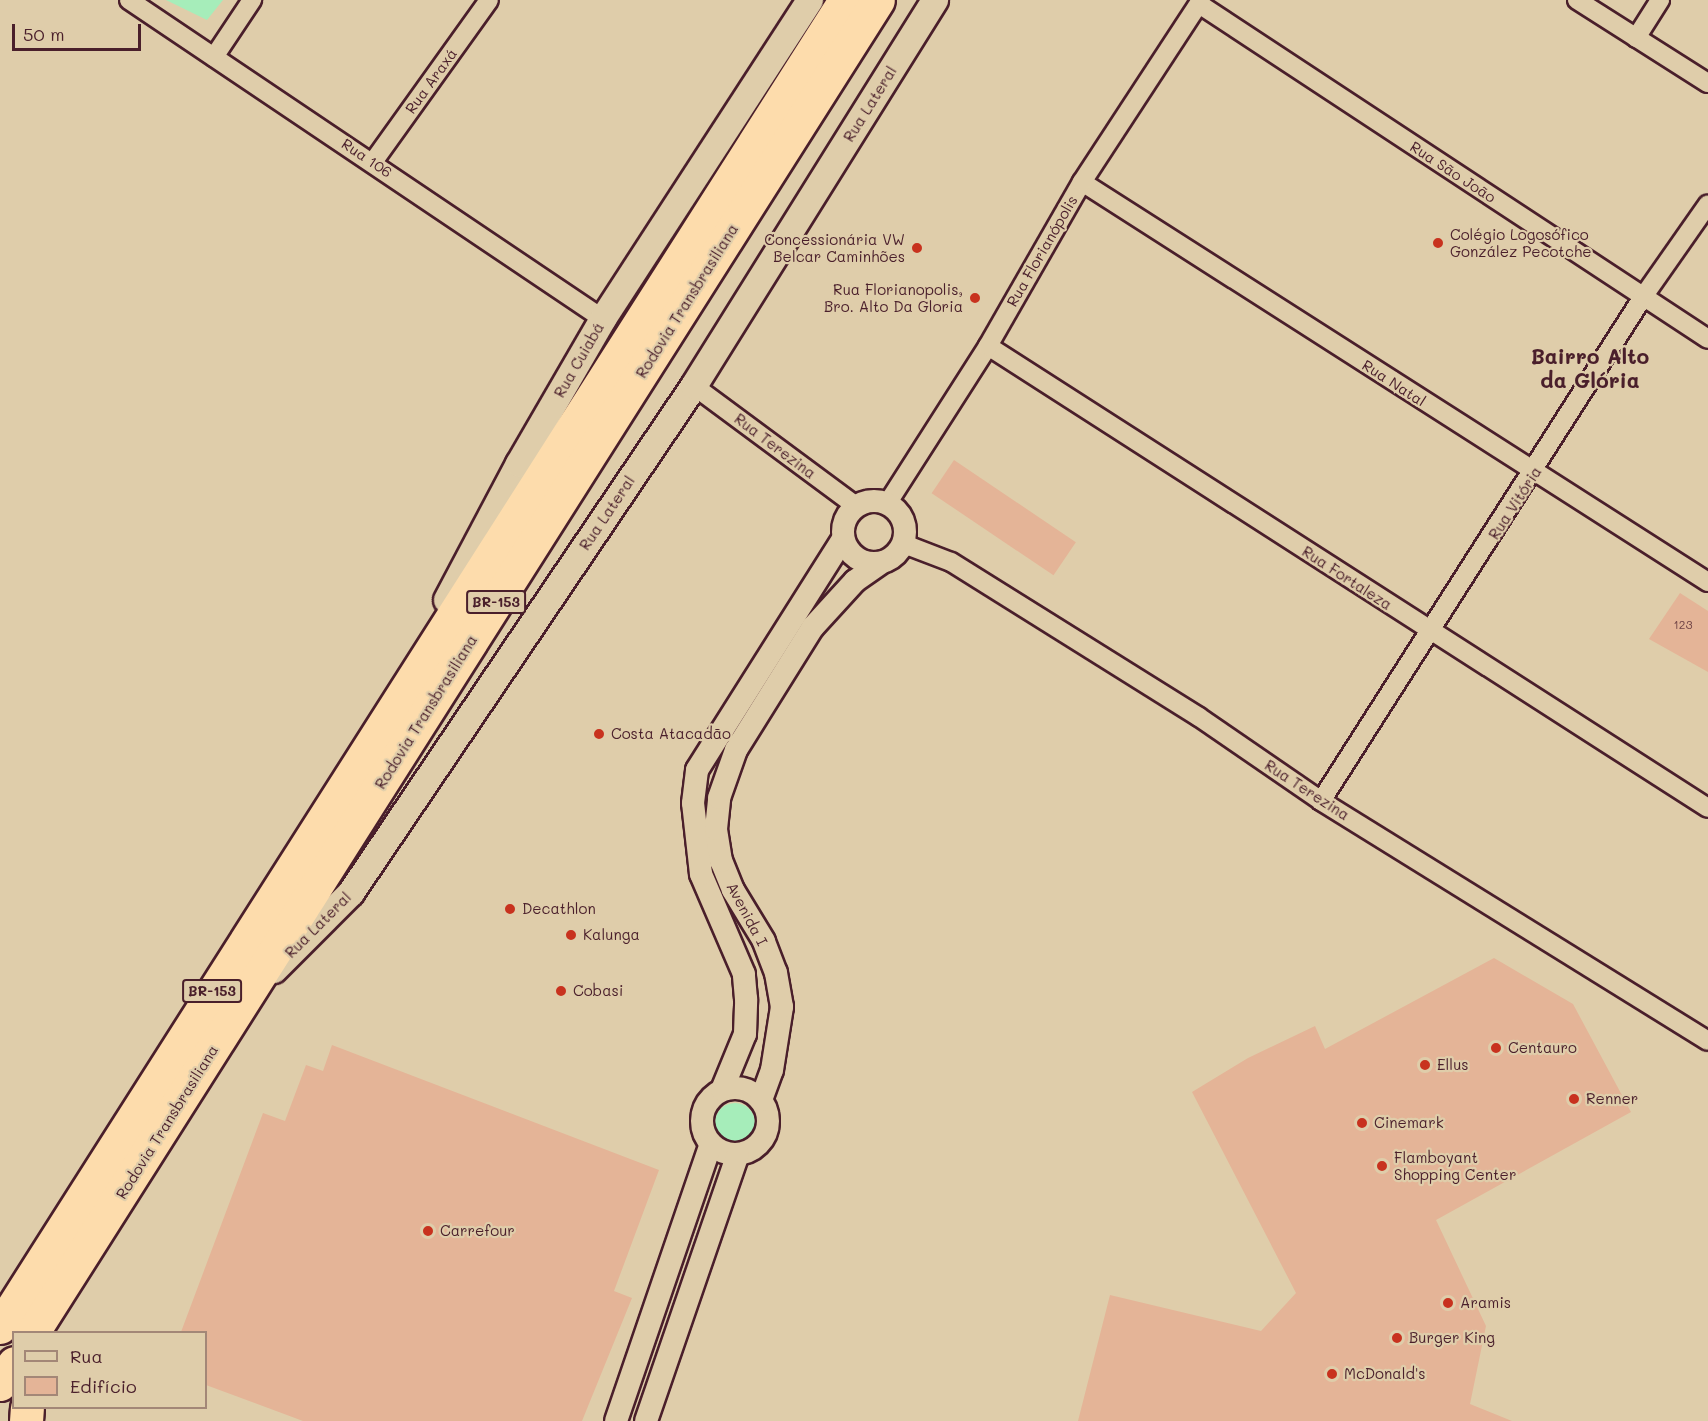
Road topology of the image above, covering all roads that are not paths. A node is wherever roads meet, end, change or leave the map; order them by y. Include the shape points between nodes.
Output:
1 (129, 0) edge
2 (252, 0) edge
3 (489, 0) edge
4 (810, 0) edge
5 (845, 0) edge
6 (878, 0) edge
7 (935, 0) edge
8 (1577, 0) edge
9 (1660, 0) edge
10 (1200, 2) edge
11 (1636, 38) junction
12 (214, 57) junction
13 (1708, 83) edge
14 (373, 162) junction
15 (1082, 182) junction
16 (1708, 204) edge
17 (1643, 297) junction
18 (603, 319) junction
19 (1708, 339) edge
20 (988, 346) junction
21 (694, 386) junction
22 (1534, 473) junction
23 (886, 504) junction
24 (856, 506) junction
25 (843, 538) junction
26 (904, 544) junction
27 (881, 563) junction
28 (1708, 582) edge
29 (1432, 632) junction
30 (375, 736) junction
31 (1321, 801) junction
32 (1708, 808) edge
33 (244, 999) junction
34 (1708, 1041) edge
35 (722, 1090) junction
36 (761, 1100) junction
37 (711, 1144) junction
38 (738, 1154) junction
39 (115, 1205) junction
40 (48, 1246) junction
41 (0, 1303) edge
42 (0, 1327) edge
43 (34, 1331) edge
44 (57, 1331) edge
45 (12, 1366) edge
46 (0, 1384) edge
47 (616, 1421) edge
48 (646, 1421) edge

1 - 12 street, Rua 106
2 - 12 street
3 - 14 street, Rua Araxá
4 - 18 main road, Rua Cuiabá
5 - 30 highway, Rodovia Transbrasiliana / BR-153
6 - 33 highway, Rodovia Transbrasiliana / BR-153
7 - 21 main road, Rua Lateral
8 - 11 street
9 - 11 street
10 - 15 street, Rua Florianópolis
10 - 17 street, Rua São João
11 - 13 street
12 - 14 street, Rua 106
14 - 18 street, Rua 106
15 - 20 street, Rua Florianópolis
15 - 22 street, Rua Natal
16 - 17 street, Rua Vitória
17 - 19 street, Rua São João
17 - 22 street, Rua Vitória
18 - 30 main road, Rua Cuiabá via 519,464
20 - 23 street, Rua Florianópolis
20 - 29 street, Rua Fortaleza
21 - 24 street, Rua Terezina
21 - 33 main road, Rua Lateral via 351,893
22 - 28 street, Rua Natal
22 - 29 street, Rua Vitória
23 - 24 street via 871,501
23 - 26 street via 903,521
24 - 25 street via 843,522
25 - 27 street via 853,556
25 - 35 street, Avenida I via 697,770 693,803 701,874 744,974 746,999 745,1034
26 - 27 street
26 - 31 street, Rua Terezina via 951,562 1199,717
27 - 36 street, Avenida I via 855,581 813,627 736,750 719,798 716,829 721,861 733,890 764,941 776,972 782,1007 772,1070
29 - 31 street, Rua Vitória
29 - 32 street, Rua Fortaleza
30 - 40 highway, Rodovia Transbrasiliana / BR-153
31 - 34 street, Rua Terezina
33 - 39 highway, Rodovia Transbrasiliana / BR-153
35 - 36 street via 743,1089
35 - 37 street via 706,1104 702,1115
36 - 38 street via 766,1109 767,1130 756,1146
37 - 38 street
37 - 47 street
38 - 48 street
39 - 43 highway, Rodovia Transbrasiliana / BR-153
39 - 44 highway
40 - 41 highway
40 - 42 highway, Rodovia Transbrasiliana / BR-153
45 - 46 highway

